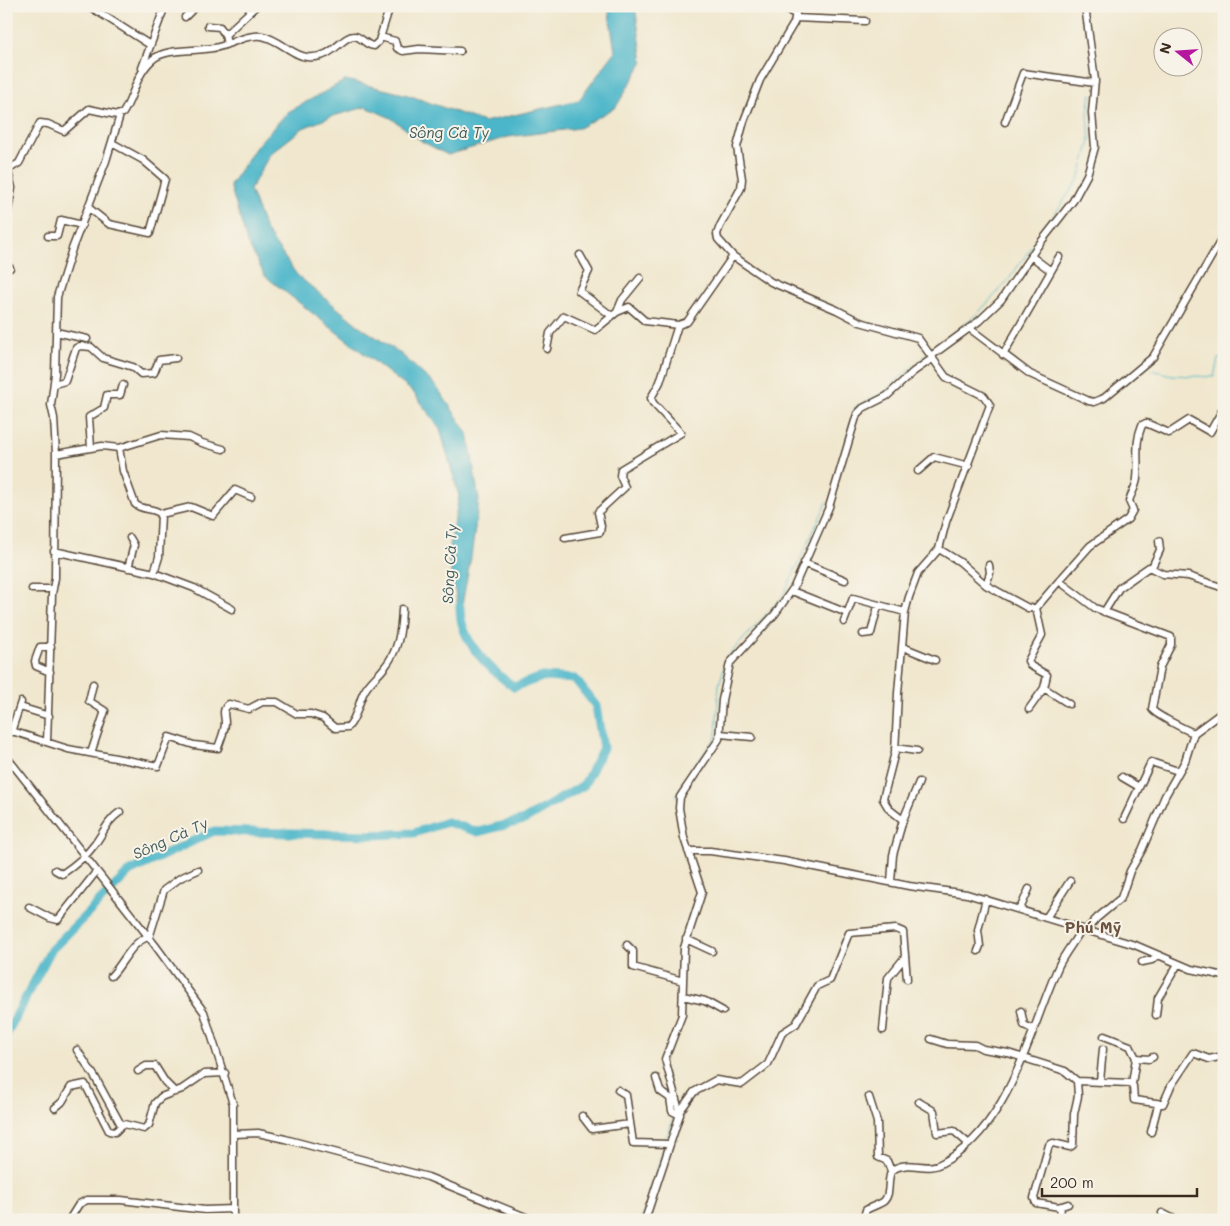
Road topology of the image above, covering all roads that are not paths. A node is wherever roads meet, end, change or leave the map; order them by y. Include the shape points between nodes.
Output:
1 (89, 6) edge
2 (165, 6) edge
3 (196, 6) edge
4 (256, 6) edge
5 (390, 6) edge
6 (777, 6) edge
7 (797, 6) edge
8 (1085, 6) edge
9 (796, 16) junction
10 (185, 17) dead end
11 (865, 21) dead end
12 (208, 26) dead end
13 (225, 35) junction
14 (380, 37) junction
15 (226, 44) junction
16 (150, 46) junction
17 (460, 51) dead end
18 (139, 78) junction
19 (1091, 82) junction
20 (120, 114) junction
21 (1005, 122) dead end
22 (112, 143) junction
23 (7, 171) edge
24 (89, 208) junction
25 (6, 222) edge
26 (82, 225) junction
27 (1224, 235) edge
28 (48, 236) dead end
29 (580, 255) dead end
30 (733, 256) junction
31 (1031, 256) junction
32 (1059, 257) dead end
33 (1052, 271) junction
34 (640, 278) dead end
35 (615, 314) junction
36 (678, 325) junction
37 (970, 328) junction
38 (56, 332) junction
39 (87, 339) dead end
40 (547, 349) dead end
41 (1003, 354) junction
42 (932, 357) junction
43 (176, 358) dead end
44 (54, 384) junction
45 (123, 385) dead end
46 (1224, 407) edge
47 (91, 448) junction
48 (119, 448) junction
49 (223, 449) dead end
50 (56, 454) junction
51 (969, 466) junction
52 (918, 471) dead end
53 (251, 497) dead end
54 (161, 514) junction
55 (130, 538) dead end
56 (565, 538) dead end
57 (1159, 541) dead end
58 (939, 548) junction
59 (54, 551) junction
60 (804, 563) junction
61 (989, 565) dead end
62 (1152, 567) junction
63 (128, 568) junction
64 (154, 573) junction
65 (845, 580) dead end
66 (1059, 581) junction
67 (986, 585) junction
68 (1224, 588) edge
69 (32, 589) dead end
70 (53, 589) junction
71 (792, 591) junction
72 (878, 606) junction
73 (1036, 608) junction
74 (232, 609) dead end
75 (402, 609) dead end
76 (905, 612) junction
77 (1104, 612) junction
78 (847, 613) junction
79 (844, 622) dead end
80 (864, 634) dead end
81 (51, 647) junction
82 (903, 647) junction
83 (935, 660) dead end
84 (50, 672) junction
85 (93, 684) dead end
86 (1044, 688) junction
87 (1069, 704) dead end
88 (1029, 709) dead end
89 (1224, 711) edge
90 (49, 716) junction
91 (9, 732) edge
92 (1194, 733) junction
93 (720, 734) junction
94 (752, 737) dead end
95 (47, 742) junction
96 (895, 748) junction
97 (917, 751) dead end
98 (91, 752) junction
99 (6, 756) edge
100 (1178, 771) junction
101 (1122, 778) dead end
102 (919, 782) dead end
103 (1139, 787) junction
104 (120, 812) dead end
105 (1124, 819) dead end
106 (903, 820) junction
107 (688, 851) junction
108 (84, 856) junction
109 (55, 870) dead end
110 (198, 870) dead end
111 (97, 874) junction
112 (891, 882) junction
113 (1070, 882) dead end
114 (1029, 889) dead end
115 (986, 899) junction
116 (29, 907) dead end
117 (1020, 909) junction
118 (1046, 918) junction
119 (1083, 930) junction
120 (148, 937) junction
121 (686, 939) junction
122 (627, 945) dead end
123 (712, 951) dead end
124 (978, 951) dead end
125 (1157, 955) junction
126 (906, 957) junction
127 (1142, 962) dead end
128 (1178, 964) junction
129 (111, 976) dead end
130 (1224, 976) edge
131 (907, 979) dead end
132 (680, 980) junction
133 (683, 996) junction
134 (723, 1011) dead end
135 (1021, 1011) dead end
136 (1156, 1014) dead end
137 (1032, 1029) junction
138 (883, 1030) dead end
139 (1104, 1036) dead end
140 (931, 1038) dead end
141 (1103, 1049) dead end
142 (77, 1050) dead end
143 (1224, 1056) edge
144 (1153, 1057) dead end
145 (1025, 1058) junction
146 (1136, 1058) junction
147 (138, 1071) dead end
148 (224, 1073) junction
149 (656, 1078) dead end
150 (1077, 1081) junction
151 (1100, 1081) junction
152 (1132, 1084) junction
153 (618, 1090) dead end
154 (175, 1092) junction
155 (869, 1097) dead end
156 (919, 1102) dead end
157 (1158, 1105) junction
158 (55, 1108) dead end
159 (678, 1113) junction
160 (582, 1116) dead end
161 (630, 1124) junction
162 (122, 1125) junction
163 (1151, 1132) dead end
164 (234, 1134) junction
165 (669, 1144) junction
166 (969, 1144) junction
167 (891, 1170) junction
168 (233, 1209) junction
169 (1162, 1213) dead end
170 (69, 1220) edge
171 (233, 1220) edge
172 (533, 1220) edge
173 (645, 1220) edge
174 (863, 1220) edge
175 (1066, 1220) edge
176 (1176, 1220) edge

1 - 16 street
2 - 16 street
3 - 10 street
4 - 13 street
5 - 14 street
6 - 9 street
7 - 9 street
8 - 19 street via 1093,53
9 - 11 street
9 - 30 street via 760,80 737,144 742,188 717,234
12 - 13 street via 220,27
13 - 15 street
14 - 15 street via 372,47 357,37 351,37 327,55 308,57 260,36
14 - 17 street via 395,41 397,48 403,51
15 - 18 street via 157,55
16 - 18 street
18 - 20 street
19 - 21 street via 1023,73
19 - 31 street via 1095,147 1087,175 1073,201
20 - 22 street
20 - 23 street via 89,109 64,131 40,123 19,163
22 - 24 street
22 - 24 street via 143,160 165,179 150,233 109,224
23 - 25 street via 12,188
24 - 26 street
26 - 28 street via 61,220 57,236
26 - 38 street via 58,289
27 - 41 street via 1157,352 1129,380 1098,401 1089,401 1030,374
29 - 35 street via 589,271 579,291
30 - 36 street via 692,318
30 - 42 street via 770,282 856,321 918,338
31 - 33 street
31 - 37 street via 1001,300
32 - 33 street
33 - 41 street
34 - 35 street via 620,302
35 - 36 street via 631,308 643,321
35 - 40 street via 596,330 562,317 550,333
36 - 56 street via 660,382 651,398 681,433 621,469 624,487 598,512 600,532
37 - 41 street
37 - 42 street
38 - 39 street
38 - 44 street
42 - 51 street via 948,379 990,402
42 - 60 street via 887,396 857,414 829,507
43 - 44 street via 159,360 154,374 141,374 133,367 103,358 91,347 80,346 76,348 66,382
44 - 50 street via 51,405
45 - 47 street via 120,395 108,395 104,408 89,417
46 - 66 street via 1210,432 1189,420 1169,433 1150,424 1142,425 1136,444 1137,478 1128,501 1133,514 1090,546
47 - 48 street
47 - 50 street
48 - 49 street via 161,435 189,436
48 - 54 street via 134,504
50 - 59 street
51 - 52 street via 934,457
51 - 58 street
53 - 54 street via 234,490 213,516 191,507
54 - 64 street via 160,552
55 - 63 street via 134,545
57 - 62 street via 1160,550
58 - 67 street
58 - 76 street via 915,577
59 - 63 street
59 - 70 street
60 - 65 street
60 - 71 street
61 - 67 street
62 - 68 street via 1163,574 1188,576
62 - 77 street via 1144,569 1119,588
63 - 64 street
64 - 74 street via 194,588
66 - 73 street
66 - 77 street
67 - 73 street via 1028,608
69 - 70 street
70 - 81 street
71 - 78 street
71 - 93 street via 728,667
72 - 76 street
72 - 78 street via 853,598
72 - 80 street via 871,634
73 - 86 street via 1042,635 1028,661 1046,674
75 - 98 street via 397,646 387,664 364,691 359,709 348,727 335,728 323,718 297,714 277,702 262,702 249,709 229,704 225,707 225,724 216,749 169,737 158,766
76 - 82 street
77 - 92 street via 1171,637 1172,645 1160,667 1152,709 1155,714
78 - 79 street
81 - 84 street
81 - 84 street via 40,647 35,661 36,666
82 - 83 street
82 - 96 street
84 - 90 street
85 - 98 street via 90,702 105,711
86 - 87 street
86 - 88 street
89 - 92 street
90 - 91 street via 20,704
90 - 95 street
91 - 95 street
92 - 100 street
93 - 94 street
93 - 107 street via 718,742 680,797 680,818
95 - 98 street
96 - 97 street
96 - 106 street via 884,799 889,809
99 - 108 street
100 - 103 street via 1151,762
100 - 119 street via 1130,871 1121,898
101 - 103 street
102 - 106 street
103 - 105 street
104 - 108 street via 103,828
106 - 112 street via 893,855
107 - 112 street via 784,861
107 - 121 street via 702,892
108 - 109 street via 62,874
108 - 111 street
110 - 120 street via 164,890
111 - 116 street via 58,920
111 - 120 street
112 - 115 street
113 - 118 street
114 - 117 street
115 - 117 street
115 - 124 street via 978,930
117 - 118 street
118 - 119 street
119 - 125 street
119 - 137 street via 1061,960
120 - 129 street via 135,944
120 - 148 street via 204,1012
121 - 123 street
121 - 132 street
122 - 132 street via 633,951 633,967
125 - 127 street
125 - 128 street
126 - 131 street
126 - 138 street via 888,978
126 - 159 street via 902,931 849,933 830,980 817,986 796,1024 782,1033 768,1064 742,1084 714,1081 694,1092
128 - 130 street via 1191,970
128 - 136 street via 1158,998
132 - 133 street
133 - 134 street via 705,1001
133 - 159 street via 682,1015 666,1059
135 - 137 street via 1024,1025
137 - 145 street
139 - 146 street via 1130,1046
140 - 145 street via 947,1044 976,1045
141 - 151 street
142 - 162 street
143 - 157 street via 1209,1059 1193,1053 1171,1086 1165,1103
144 - 146 street
145 - 150 street via 1067,1072
145 - 166 street via 988,1124
146 - 152 street
147 - 154 street via 146,1066 155,1066
148 - 154 street via 204,1074
148 - 164 street via 232,1104
149 - 159 street via 660,1091 670,1098
150 - 151 street
150 - 175 street via 1073,1145 1049,1145 1034,1198 1036,1203 1065,1205 1060,1218
151 - 152 street
152 - 157 street via 1134,1100
153 - 161 street via 626,1095
154 - 162 street via 157,1100 146,1129
155 - 167 street via 877,1122 878,1157 887,1161
156 - 166 street via 934,1111 937,1133 954,1131
157 - 163 street
158 - 162 street via 71,1087 85,1084 108,1131 115,1132
159 - 165 street
160 - 161 street via 594,1130
161 - 165 street via 635,1144
164 - 168 street
164 - 172 street via 258,1133 420,1175
165 - 173 street
166 - 167 street via 940,1164 909,1164
167 - 174 street via 887,1197 866,1210
168 - 170 street via 205,1210 121,1200 87,1200 79,1204
168 - 171 street
169 - 176 street

